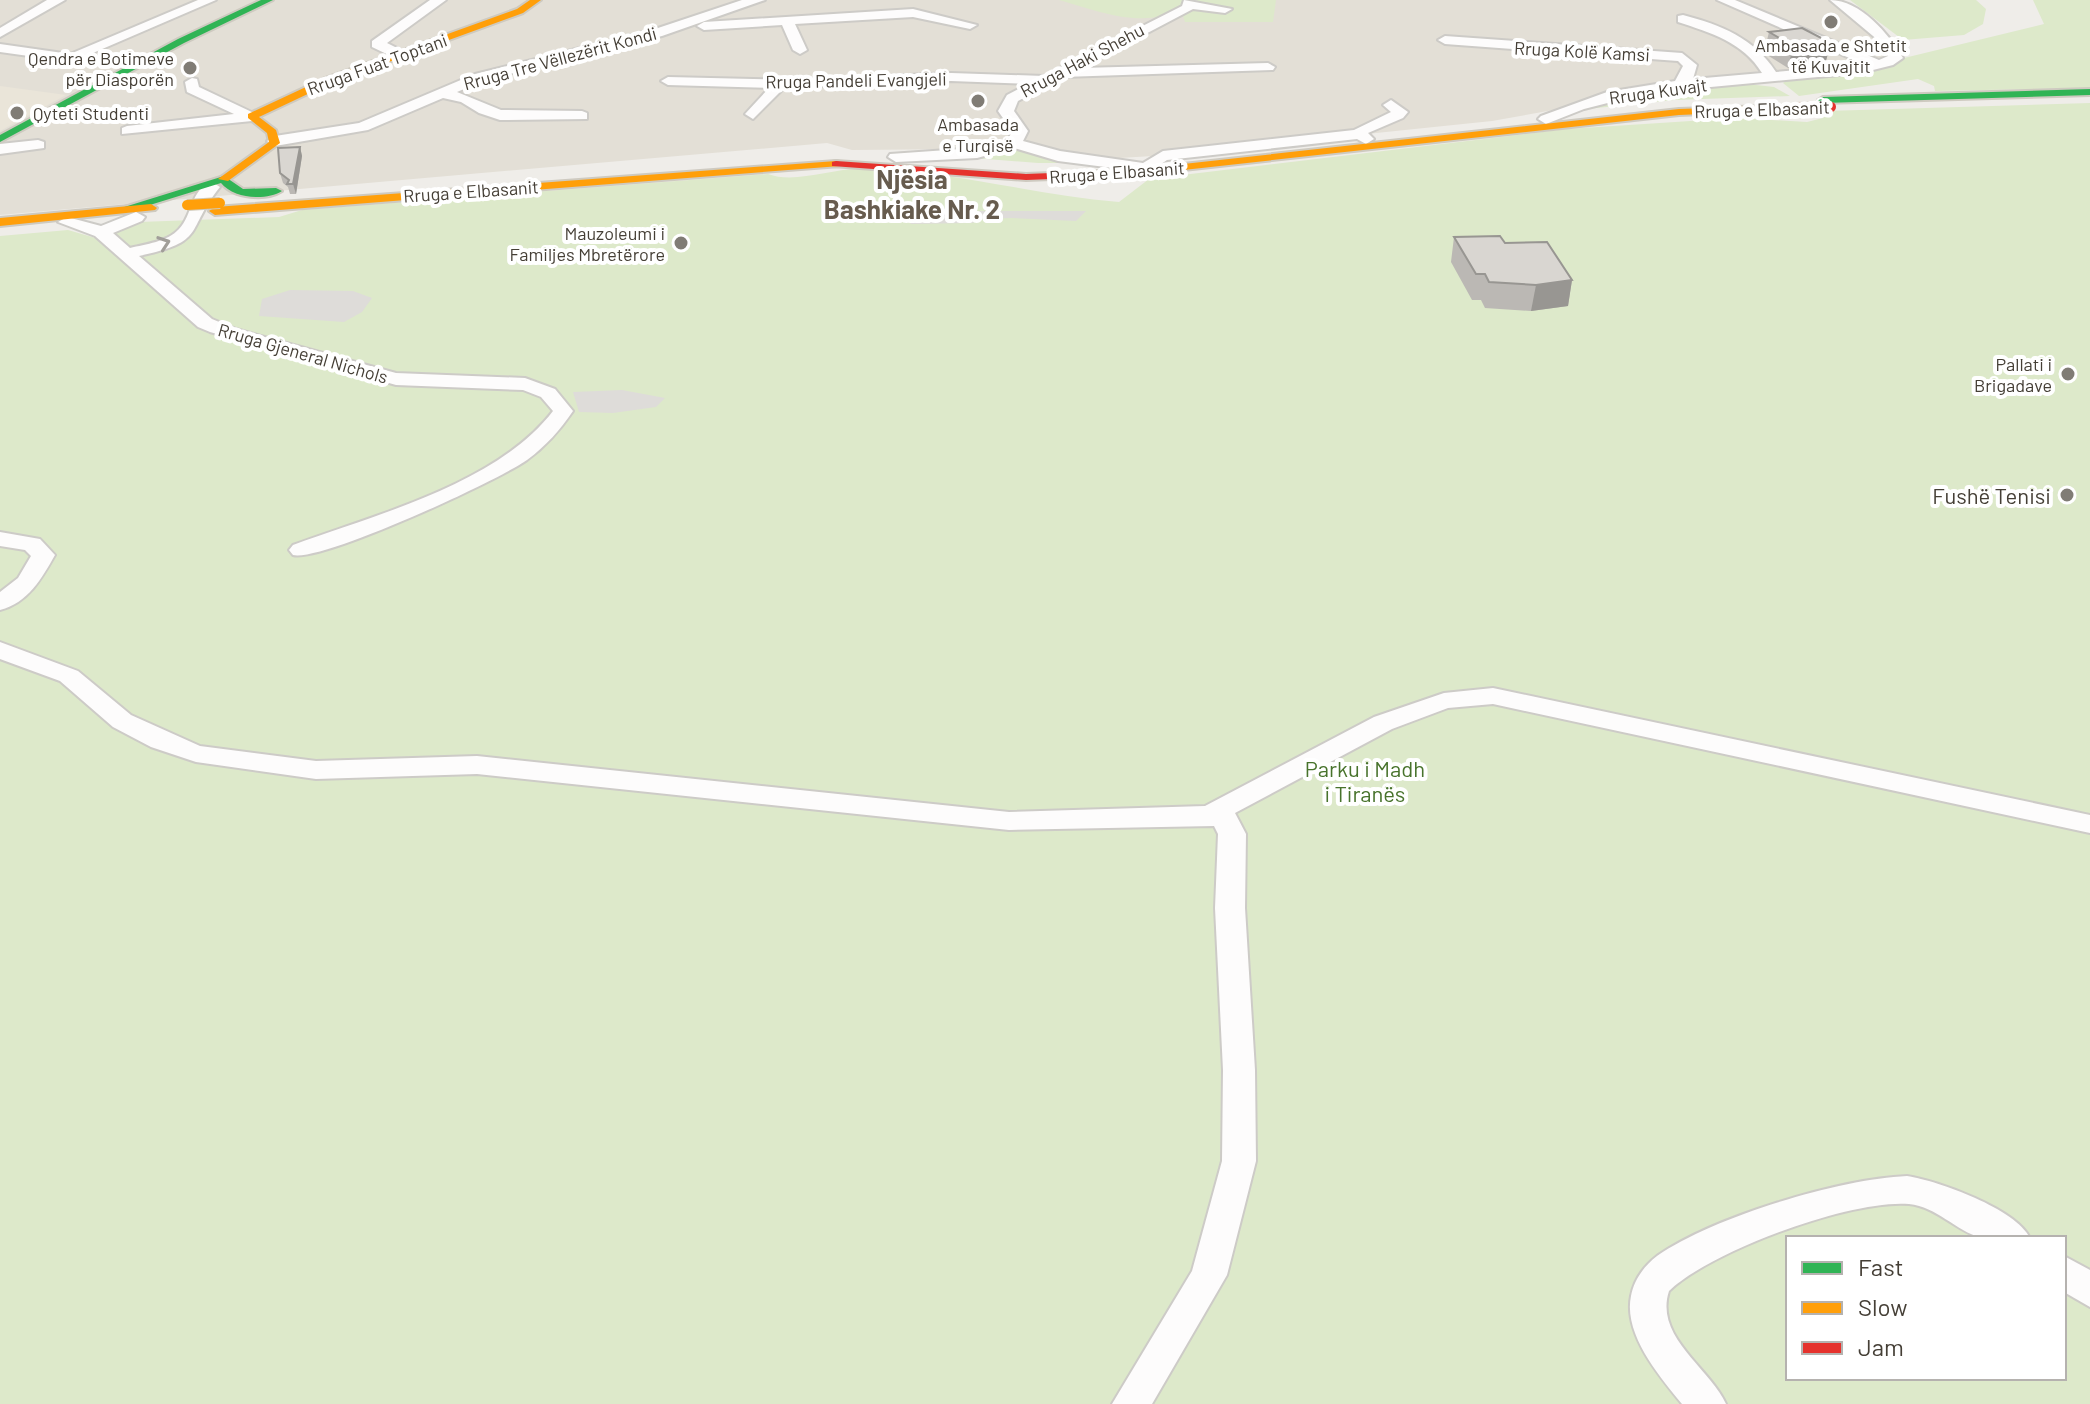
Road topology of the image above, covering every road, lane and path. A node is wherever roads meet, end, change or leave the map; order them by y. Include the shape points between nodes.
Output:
1 (58, 0) edge
2 (185, 0) edge
3 (268, 0) edge
4 (439, 0) edge
5 (536, 0) edge
6 (758, 0) edge
7 (1724, 0) edge
8 (1837, 0) edge
9 (206, 1) edge
10 (1190, 3) edge
11 (1225, 9) dead end
12 (1683, 19) dead end
13 (786, 20) junction
14 (970, 25) dead end
15 (673, 28) junction
16 (0, 33) edge
17 (1445, 40) dead end
18 (0, 48) edge
19 (800, 50) dead end
20 (400, 55) junction
21 (1878, 65) junction
22 (1268, 67) dead end
23 (1051, 77) junction
24 (1773, 79) junction
25 (668, 81) dead end
26 (192, 82) dead end
27 (780, 84) junction
28 (1679, 85) junction
29 (2090, 92) edge
30 (439, 93) junction
31 (2090, 99) edge
32 (1827, 103) junction
33 (1792, 104) junction
34 (1391, 105) dead end
35 (753, 114) dead end
36 (252, 116) junction
37 (582, 116) dead end
38 (1634, 117) junction
39 (1546, 119) junction
40 (127, 131) dead end
41 (1363, 136) junction
42 (0, 139) edge
43 (275, 141) junction
44 (1014, 143) junction
45 (38, 145) dead end
46 (0, 149) edge
47 (896, 157) junction
48 (1144, 165) junction
49 (224, 179) junction
50 (359, 191) junction
51 (218, 207) junction
52 (130, 213) junction
53 (0, 222) edge
54 (67, 222) junction
55 (0, 230) edge
56 (101, 232) junction
57 (127, 254) junction
58 (0, 539) edge
59 (301, 550) dead end
60 (0, 603) edge
61 (0, 650) edge
62 (1210, 815) junction
63 (2090, 824) edge
64 (2008, 1236) edge
65 (2066, 1273) edge
66 (2090, 1291) edge
67 (1131, 1404) edge
68 (1707, 1404) edge

1 - 16 street
2 - 9 street
3 - 42 main road
4 - 20 street via 377,44
5 - 20 main road, Rruga Fuat Toptani via 520,11
6 - 15 street, Rruga Tre Vëllezërit Kondi
7 - 21 street
8 - 21 street via 1896,53 1896,58
9 - 18 street via 72,58
10 - 11 street
10 - 23 street, Rruga Haki Shehu
12 - 24 street via 1740,39
13 - 14 street via 913,13
13 - 15 street
13 - 19 street
15 - 30 street, Rruga Tre Vëllezërit Kondi via 518,66
17 - 28 street, Rruga Kolë Kamsi via 1672,55 1690,65
20 - 36 main road, Rruga Fuat Toptani
21 - 24 street, Rruga Kuvajt
22 - 23 street
23 - 27 street, Rruga Pandeli Evangjeli
23 - 44 street, Rruga Haki Shehu via 1008,103 1006,111 1020,131
24 - 28 street, Rruga Kuvajt
24 - 38 main road via 1815,113 1802,119
25 - 27 street, Rruga Pandeli Evangjeli
26 - 36 street via 192,89
27 - 35 street
28 - 39 street, Rruga Kuvajt via 1588,102
29 - 32 main road, Rruga e Elbasanit
30 - 37 street via 466,98 491,113
30 - 43 street, Rruga Tre Vëllezërit Kondi via 363,127
31 - 32 main road, Rruga e Elbasanit
32 - 33 main road, Rruga e Elbasanit
33 - 38 main road, Rruga e Elbasanit
33 - 39 main road, Rruga e Elbasanit via 1665,105
34 - 41 street via 1398,115 1367,127
36 - 40 street
36 - 43 main road
38 - 51 main road, Rruga e Elbasanit via 1097,177 843,163
39 - 41 main road, Rruga e Elbasanit
41 - 48 main road, Rruga e Elbasanit
43 - 49 main road, Rruga Tre Vëllezërit Kondi
44 - 47 street via 977,153
44 - 48 street via 1058,156
45 - 46 street
47 - 48 main road, Rruga e Elbasanit via 1045,169
47 - 50 main road, Rruga e Elbasanit via 816,157
49 - 50 main road via 238,193
49 - 52 main road
57 -> 49 street, Rruga Tre Vëllezërit Kondi via 180,237 207,191
50 - 51 main road, Rruga e Elbasanit
51 - 52 main road, Rruga e Elbasanit
52 - 53 main road, Rruga e Elbasanit
52 - 54 main road, Rruga e Elbasanit
52 - 56 street
54 - 55 main road, Rruga e Elbasanit
54 - 56 street, Rruga Gjeneral Nichols
56 - 57 street, Rruga Gjeneral Nichols
57 - 59 street, Rruga Gjeneral Nichols via 205,323 222,331 381,377 412,382 511,381 558,400 563,411 558,422 521,455 445,493
58 - 60 street via 32,544 43,559 28,582
61 - 62 street via 69,676 122,721 196,754 316,770 477,765 1009,821
62 - 63 street via 1383,723 1444,701 1493,696
62 - 67 street via 1225,820 1232,834 1239,1161 1209,1275
64 - 68 street via 1940,1199 1882,1189 1775,1221 1679,1259 1654,1282 1649,1303 1652,1325
65 - 66 street

